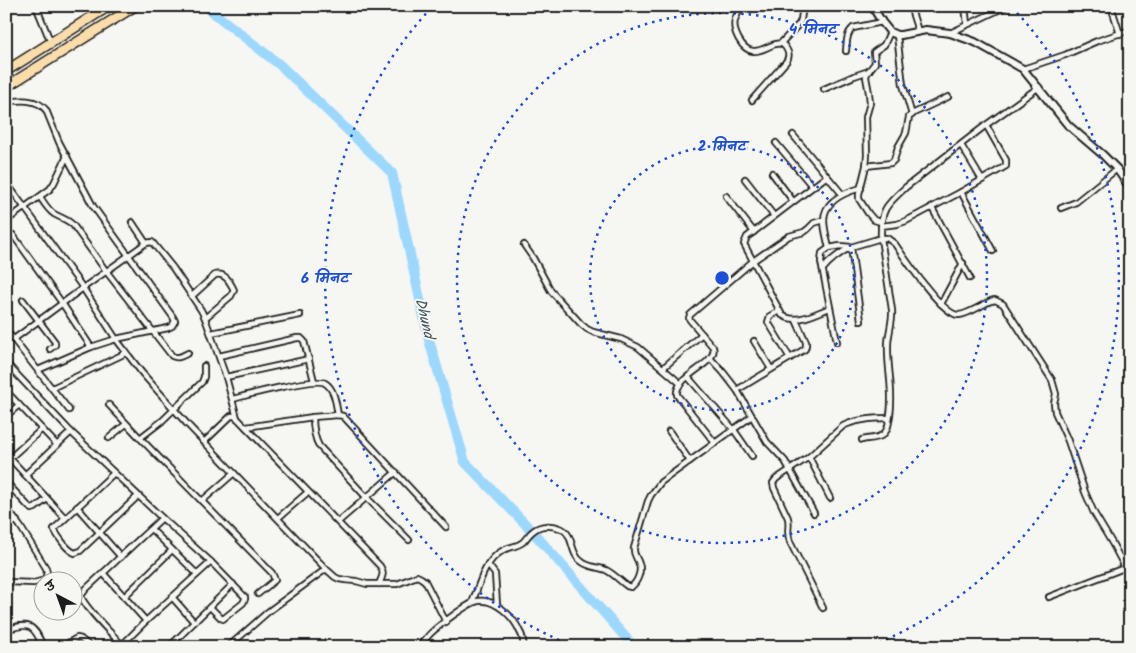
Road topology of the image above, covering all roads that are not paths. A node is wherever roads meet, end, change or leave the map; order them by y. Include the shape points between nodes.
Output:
1 (36, 6) edge
2 (109, 6) edge
3 (135, 6) edge
4 (742, 6) edge
5 (803, 6) edge
6 (872, 6) edge
7 (910, 6) edge
8 (965, 6) edge
9 (1007, 6) edge
10 (1111, 6) edge
11 (882, 22) junction
12 (967, 24) junction
13 (1130, 30) edge
14 (918, 31) junction
15 (894, 33) junction
16 (950, 34) junction
17 (1120, 34) junction
18 (54, 41) junction
19 (780, 43) junction
20 (846, 52) dead end
21 (1023, 68) junction
22 (6, 71) edge
23 (869, 71) junction
24 (6, 87) edge
25 (1039, 87) junction
26 (824, 90) dead end
27 (948, 97) dead end
28 (752, 100) dead end
29 (6, 102) edge
30 (912, 115) junction
31 (986, 125) junction
32 (793, 135) dead end
33 (776, 143) dead end
34 (961, 145) junction
35 (67, 156) junction
36 (866, 166) junction
37 (1117, 169) junction
38 (772, 174) dead end
39 (826, 176) junction
40 (745, 179) dead end
41 (982, 180) junction
42 (6, 182) edge
43 (812, 186) junction
44 (860, 188) junction
45 (1130, 188) edge
46 (961, 192) junction
47 (842, 194) junction
48 (40, 196) junction
49 (726, 196) dead end
50 (793, 201) junction
51 (26, 207) junction
52 (932, 208) junction
53 (1061, 208) dead end
54 (774, 216) junction
55 (824, 220) junction
56 (6, 221) edge
57 (132, 222) dead end
58 (878, 222) junction
59 (754, 232) junction
60 (13, 235) dead end
61 (878, 239) junction
62 (146, 243) junction
63 (524, 245) dead end
64 (851, 247) junction
65 (829, 248) junction
66 (993, 251) dead end
67 (129, 255) junction
68 (753, 261) junction
69 (963, 263) junction
70 (823, 269) junction
71 (106, 271) junction
72 (970, 278) dead end
73 (83, 288) junction
74 (192, 296) junction
75 (24, 300) dead end
76 (62, 303) junction
77 (941, 304) junction
78 (830, 308) junction
79 (779, 311) junction
80 (300, 315) dead end
81 (205, 318) junction
82 (796, 320) junction
83 (39, 321) junction
84 (861, 321) dead end
85 (6, 330) edge
86 (153, 331) junction
87 (211, 333) junction
88 (702, 334) junction
89 (14, 339) junction
90 (116, 339) junction
91 (754, 341) dead end
92 (837, 342) dead end
93 (91, 347) junction
94 (50, 349) dead end
95 (126, 353) junction
96 (188, 353) dead end
97 (219, 356) junction
98 (710, 358) junction
99 (790, 358) junction
100 (308, 359) junction
101 (6, 363) edge
102 (204, 366) dead end
103 (663, 368) junction
104 (771, 369) junction
105 (38, 370) junction
106 (688, 376) junction
107 (226, 377) junction
108 (314, 381) junction
109 (681, 384) junction
110 (52, 388) junction
111 (736, 390) junction
112 (6, 391) edge
113 (232, 399) junction
114 (19, 405) junction
115 (109, 405) dead end
116 (69, 410) dead end
117 (173, 410) junction
118 (338, 415) junction
119 (6, 416) edge
120 (752, 416) junction
121 (313, 417) junction
122 (237, 418) junction
123 (889, 418) junction
124 (126, 424) junction
125 (246, 427) junction
126 (42, 429) junction
127 (734, 430) junction
128 (669, 431) dead end
129 (72, 432) junction
130 (109, 438) dead end
131 (140, 438) junction
132 (862, 440) dead end
133 (204, 442) junction
134 (715, 443) junction
135 (57, 445) junction
136 (8, 456) edge
137 (752, 456) dead end
138 (809, 457) junction
139 (690, 461) junction
140 (791, 469) junction
141 (396, 472) junction
142 (114, 473) junction
143 (234, 473) junction
144 (25, 475) junction
145 (6, 482) edge
146 (308, 492) junction
147 (138, 496) junction
148 (47, 498) junction
149 (367, 498) junction
150 (830, 498) dead end
151 (202, 501) junction
152 (6, 507) edge
153 (77, 507) junction
154 (814, 513) dead end
155 (65, 518) junction
156 (162, 518) junction
157 (278, 518) junction
158 (17, 521) junction
159 (338, 522) junction
160 (6, 524) edge
161 (446, 527) dead end
162 (151, 529) junction
163 (99, 532) junction
164 (409, 540) dead end
165 (172, 550) junction
166 (121, 556) junction
167 (211, 562) junction
168 (488, 565) junction
169 (1124, 568) junction
170 (326, 569) junction
171 (102, 574) junction
172 (197, 574) junction
173 (1130, 577) edge
174 (6, 582) edge
175 (233, 584) junction
176 (379, 584) junction
177 (258, 594) dead end
178 (124, 597) junction
179 (172, 597) junction
180 (1049, 597) dead end
181 (472, 603) junction
182 (497, 605) junction
183 (210, 607) junction
184 (823, 608) dead end
185 (146, 621) junction
186 (194, 622) junction
187 (446, 622) junction
188 (6, 630) edge
189 (6, 637) edge
190 (123, 646) edge
191 (9, 647) edge
192 (43, 647) edge
193 (61, 647) edge
194 (91, 647) edge
195 (169, 647) edge
196 (228, 647) edge
197 (420, 647) edge
198 (524, 647) edge

1 - 18 street
2 - 18 highway
3 - 24 highway
4 - 19 street via 734,27 748,49 758,51
5 - 19 street via 799,24
6 - 11 street
7 - 14 street
8 - 12 street
9 - 12 street
10 - 17 street
11 - 15 street
11 - 20 street via 853,28 848,33
12 - 16 street
13 - 17 street
14 - 15 street
14 - 16 street
15 - 23 street via 874,52 875,63
15 - 30 street
16 - 21 street via 975,42
17 - 21 street
18 - 22 highway
19 - 28 street via 788,52 788,60
21 - 25 street
23 - 26 street
23 - 36 street via 866,77 870,103 866,117
25 - 31 street
25 - 37 street via 1068,125
27 - 30 street
29 - 35 street via 38,102 43,106
30 - 36 street via 894,160 888,164
31 - 34 street
31 - 41 street via 1007,163 1003,169
32 - 39 street
33 - 43 street
34 - 41 street
34 - 58 street via 894,198
35 - 48 street via 50,189
35 - 67 street via 94,206
36 - 44 street
37 - 45 street
37 - 53 street via 1076,202
38 - 50 street
39 - 43 street
39 - 47 street
40 - 54 street
41 - 46 street
42 - 51 street
43 - 50 street
44 - 47 street
44 - 58 street via 859,198
46 - 52 street
46 - 66 street
47 - 55 street via 827,209
48 - 51 street
48 - 71 street via 55,215 73,225
49 - 59 street
50 - 54 street
51 - 56 street
51 - 73 street
52 - 58 street via 897,224
52 - 69 street
54 - 59 street
55 - 65 street
55 - 68 street via 814,223 804,232 789,236
57 - 62 street
58 - 61 street
59 - 68 street via 744,244
60 - 76 street
61 - 64 street
61 - 77 street via 887,238 894,244
61 - 123 street via 893,318 888,346 892,396
62 - 67 street
62 - 74 street via 154,244
63 - 103 street via 551,291 581,324 593,332 638,347
64 - 65 street
64 - 70 street via 838,254
64 - 84 street
65 - 70 street via 822,253
67 - 71 street
67 - 86 street via 173,317 172,326
68 - 79 street
68 - 88 street via 690,315 690,320
69 - 72 street
69 - 77 street
70 - 78 street
71 - 73 street
71 - 86 street
73 - 76 street
73 - 90 street
74 - 81 street
74 - 81 street via 215,275 223,275 232,286 231,296
75 - 83 street
76 - 83 street
76 - 93 street
77 - 169 street via 948,311 960,315 995,300 1008,310 1052,380 1056,412 1085,492
78 - 82 street
78 - 92 street
79 - 82 street via 786,318
79 - 99 street via 770,316 768,322
80 - 87 street
81 - 87 street
82 - 99 street via 806,345
83 - 89 street
83 - 94 street via 55,342
85 - 89 street
86 - 90 street
86 - 96 street via 172,356 176,358
87 - 97 street
88 - 98 street via 714,350
88 - 103 street
89 - 105 street
90 - 93 street
90 - 95 street
91 - 104 street
93 - 105 street
95 - 110 street
95 - 117 street
97 - 100 street via 301,338
97 - 107 street
98 - 106 street
98 - 111 street
99 - 104 street
100 - 107 street
100 - 108 street
101 - 129 street
102 - 117 street via 202,382
103 - 109 street
104 - 111 street
105 - 110 street
106 - 109 street
106 - 127 street
107 - 113 street
108 - 113 street
108 - 118 street via 330,387
109 - 134 street via 677,394
110 - 116 street
111 - 120 street
112 - 114 street
113 - 122 street
114 - 119 street
114 - 126 street
115 - 124 street
117 - 131 street
117 - 133 street
118 - 121 street
118 - 141 street via 343,416
120 - 127 street
120 - 140 street via 767,442
121 - 125 street
121 - 149 street via 316,440
122 - 125 street
122 - 133 street via 230,416
123 - 132 street via 883,435
123 - 138 street via 843,426
124 - 130 street
124 - 131 street
125 - 146 street
126 - 135 street
126 - 136 street
127 - 134 street
127 - 137 street
128 - 139 street
129 - 135 street
129 - 142 street
131 - 151 street
133 - 143 street
134 - 139 street
135 - 144 street
136 - 144 street
138 - 140 street
138 - 150 street
139 - 168 street via 661,482 651,495 634,548 640,568 631,587 609,572 581,562 565,531 548,526 536,528 518,545 498,554
140 - 154 street
140 - 184 street via 776,479 774,488 788,518 790,542
141 - 149 street
141 - 161 street
142 - 147 street
142 - 153 street
143 - 151 street
143 - 157 street
144 - 148 street
145 - 148 street via 29,507 35,508
146 - 157 street
146 - 159 street
147 - 156 street
147 - 163 street
148 - 155 street
149 - 159 street
149 - 164 street
151 - 177 street via 274,577 275,580
152 - 158 street
153 - 155 street
153 - 163 street
155 - 163 street via 54,529 72,552 80,551
156 - 162 street
156 - 167 street
157 - 170 street
158 - 160 street
158 - 174 street via 46,568 47,576 37,582
159 - 176 street via 383,570
162 - 165 street
162 - 166 street
163 - 166 street
165 - 172 street
165 - 178 street
166 - 171 street
167 - 172 street
167 - 175 street
168 - 181 street
168 - 182 street via 495,574
169 - 173 street
169 - 180 street
170 - 176 street via 339,579
170 - 196 street via 269,611
171 - 178 street
171 - 190 street via 82,593 81,599
172 - 179 street
175 - 183 street
175 - 183 street via 244,596 243,603 224,619
176 - 187 street via 398,584 413,577 421,578
178 - 185 street
179 - 185 street
179 - 186 street
181 - 182 street via 486,601
181 - 187 street
182 - 198 street via 518,626
183 - 186 street
185 - 190 street
186 - 195 street
187 - 197 street
188 - 192 street via 25,625 30,627
189 - 191 street
193 - 194 street via 77,638

